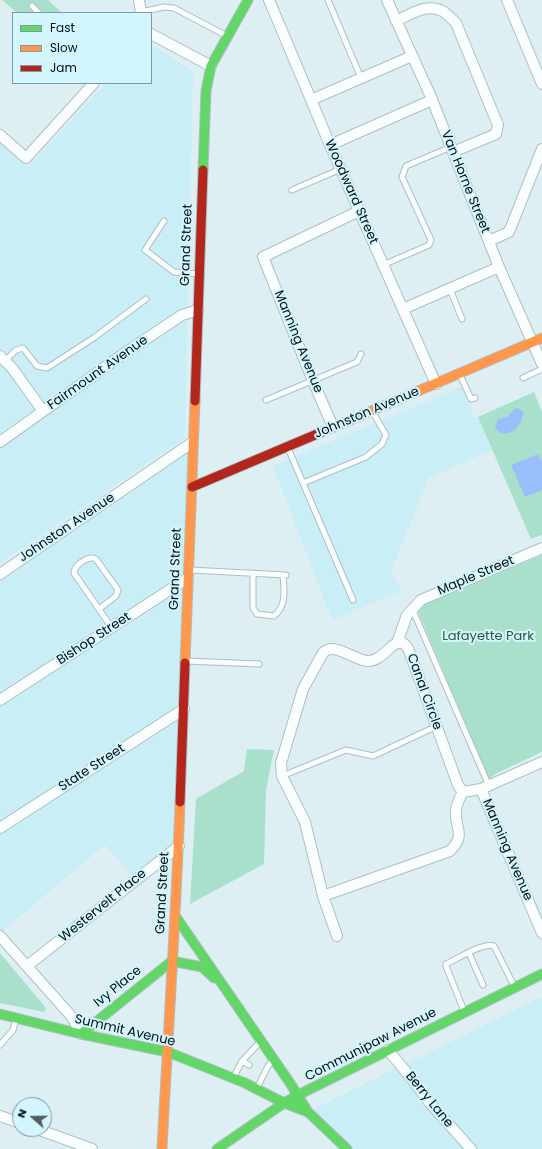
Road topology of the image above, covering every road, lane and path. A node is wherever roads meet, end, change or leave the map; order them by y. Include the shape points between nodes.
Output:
1 (139, 0) edge
2 (248, 0) edge
3 (269, 0) edge
4 (328, 0) edge
5 (387, 0) edge
6 (507, 0) edge
7 (32, 6) dead end
8 (38, 12) edge
9 (141, 12) edge
10 (396, 21) junction
11 (152, 35) edge
12 (227, 37) junction
13 (412, 56) junction
14 (211, 66) junction
15 (361, 78) junction
16 (93, 84) edge
17 (542, 84) edge
18 (311, 100) junction
19 (432, 100) junction
20 (0, 135) edge
21 (330, 145) junction
22 (542, 149) edge
23 (452, 150) junction
24 (341, 169) junction
25 (292, 190) dead end
26 (359, 210) junction
27 (164, 221) dead end
28 (489, 241) junction
29 (383, 265) junction
30 (499, 267) junction
31 (200, 274) junction
32 (450, 289) junction
33 (146, 299) dead end
34 (403, 309) junction
35 (198, 310) junction
36 (462, 319) dead end
37 (538, 340) edge
38 (361, 354) dead end
39 (3, 358) edge
40 (542, 364) edge
41 (542, 370) edge
42 (460, 374) junction
43 (523, 378) dead end
44 (313, 381) junction
45 (436, 384) junction
46 (475, 398) dead end
47 (266, 400) dead end
48 (43, 411) junction
49 (372, 411) junction
50 (334, 427) junction
51 (0, 442) edge
52 (193, 442) junction
53 (287, 447) junction
54 (303, 483) junction
55 (192, 487) junction
56 (542, 548) edge
57 (253, 573) junction
58 (0, 574) edge
59 (189, 574) junction
60 (353, 600) dead end
61 (414, 608) junction
62 (99, 609) junction
63 (112, 628) junction
64 (397, 643) junction
65 (186, 661) junction
66 (259, 664) dead end
67 (0, 700) edge
68 (184, 709) junction
69 (437, 726) junction
70 (542, 762) edge
71 (282, 776) junction
72 (485, 788) junction
73 (463, 792) junction
74 (0, 828) edge
75 (179, 846) junction
76 (323, 896) junction
77 (176, 917) junction
78 (542, 933) edge
79 (0, 936) edge
80 (337, 936) dead end
81 (468, 953) junction
82 (172, 961) junction
83 (28, 966) junction
84 (542, 974) edge
85 (221, 984) junction
86 (483, 984) dead end
87 (514, 987) junction
88 (464, 1012) junction
89 (0, 1014) edge
90 (16, 1018) junction
91 (81, 1034) junction
92 (261, 1041) junction
93 (0, 1045) edge
94 (388, 1050) junction
95 (168, 1052) junction
96 (274, 1060) junction
97 (242, 1061) junction
98 (249, 1065) dead end
99 (233, 1078) junction
100 (257, 1089) junction
101 (298, 1095) junction
102 (284, 1103) junction
103 (308, 1112) junction
104 (0, 1116) edge
105 (12, 1120) edge
106 (52, 1134) edge
107 (345, 1148) edge
108 (92, 1149) edge
109 (162, 1149) edge
110 (217, 1149) edge
111 (470, 1149) edge

1 - 9 street
2 - 12 main road, Grand Street
3 - 18 street, Woodward Street
4 - 15 lane
5 - 10 street, Van Horne Street
6 - 17 street
7 - 8 lane
9 - 12 lane via 164,7 174,8
10 - 13 street, Van Horne Street
10 - 23 street via 425,8 435,8 445,12 456,23 498,125 496,134
11 - 14 street
12 - 14 main road, Grand Street
13 - 15 street
13 - 19 street, Van Horne Street
14 - 31 main road, Grand Street via 206,91
15 - 18 street
16 - 20 street via 26,158
18 - 21 street, Woodward Street
19 - 21 street
19 - 23 street, Van Horne Street
21 - 24 street, Woodward Street
22 - 28 street via 509,232
23 - 28 street, Van Horne Street
23 - 29 lane via 406,166 402,177 431,240 429,245
24 - 25 lane
24 - 26 street, Woodward Street
26 - 29 street, Woodward Street
26 - 44 street, Manning Avenue via 263,257
27 - 31 lane via 145,250 174,272
28 - 30 street, Van Horne Street
29 - 34 street, Woodward Street
30 - 32 street
30 - 37 street, Van Horne Street
31 - 35 main road, Grand Street
32 - 34 street
32 - 36 lane
33 - 39 lane via 95,337 47,368 37,366 23,348
34 - 45 street, Woodward Street
35 - 48 street, Fairmount Avenue via 182,315
35 - 52 main road, Grand Street
37 - 40 street, Van Horne Street
37 - 42 main road, Johnston Avenue
38 - 44 lane via 356,362
39 - 48 street
41 - 43 lane
42 - 45 main road, Johnston Avenue
42 - 46 lane via 471,400
44 - 47 lane
44 - 50 street, Manning Avenue
45 - 49 main road, Johnston Avenue
48 - 51 street, Fairmount Avenue
49 - 50 main road, Johnston Avenue
49 - 54 lane via 386,435 382,444 366,457
50 - 53 main road, Johnston Avenue
52 - 55 main road, Grand Street
52 - 58 street, Johnston Avenue
53 - 54 lane
53 - 55 main road, Johnston Avenue
54 - 60 lane
55 - 59 main road, Grand Street
56 - 61 street, Maple Street via 421,600
57 - 57 lane via 284,575 283,602 274,616 256,614 253,608
57 - 59 lane
59 - 63 street, Bishop Street
59 - 65 main road, Grand Street
61 - 64 street via 407,616
61 - 72 lane
62 - 62 lane via 74,573 74,569 89,558 96,560 118,590 116,596
62 - 63 lane
63 - 67 street, Bishop Street
64 - 69 street, Canal Circle via 403,643 408,648
64 - 71 street, Canal Circle via 376,659 369,661 332,648 323,653 302,689 281,763
65 - 66 lane
65 - 68 main road, Grand Street
68 - 74 street, State Street
68 - 75 main road, Grand Street
69 - 71 lane via 373,756 346,750
69 - 73 street, Canal Circle via 458,785
70 - 72 street
71 - 76 street, Canal Circle via 305,822
72 - 73 street
72 - 78 street, Manning Avenue
73 - 76 street via 456,810 459,835 457,844 450,851
75 - 77 main road, Grand Street
75 - 83 street, Westervelt Place
76 - 80 street, Canal Circle
77 - 82 main road, Grand Street
77 - 85 main road
79 - 83 street
81 - 86 lane
81 - 87 lane via 485,945 492,945
81 - 88 lane via 446,964 445,967
82 - 85 main road via 202,967
82 - 91 main road, Ivy Place
82 - 95 main road, Grand Street
83 - 91 street via 72,1017
84 - 87 main road, Communipaw Avenue
85 - 92 main road
87 - 88 main road, Communipaw Avenue
88 - 94 main road, Communipaw Avenue
89 - 90 main road, Summit Avenue
90 - 91 main road, Summit Avenue
90 - 93 lane via 13,1030
91 - 95 main road, Summit Avenue
92 - 96 main road
92 - 97 lane
94 - 101 main road, Communipaw Avenue
94 - 111 street, Berry Lane
95 - 99 main road, Summit Avenue
95 - 109 main road, Grand Street
96 - 100 lane via 262,1072
96 - 101 main road
97 - 98 lane
97 - 99 lane
99 - 100 main road, Summit Avenue
100 - 102 main road, Summit Avenue
101 - 102 main road, Communipaw Avenue
101 - 103 main road
102 - 103 main road, Summit Avenue
102 - 110 main road, Communipaw Avenue
103 - 107 main road
104 - 105 street
106 - 108 street

